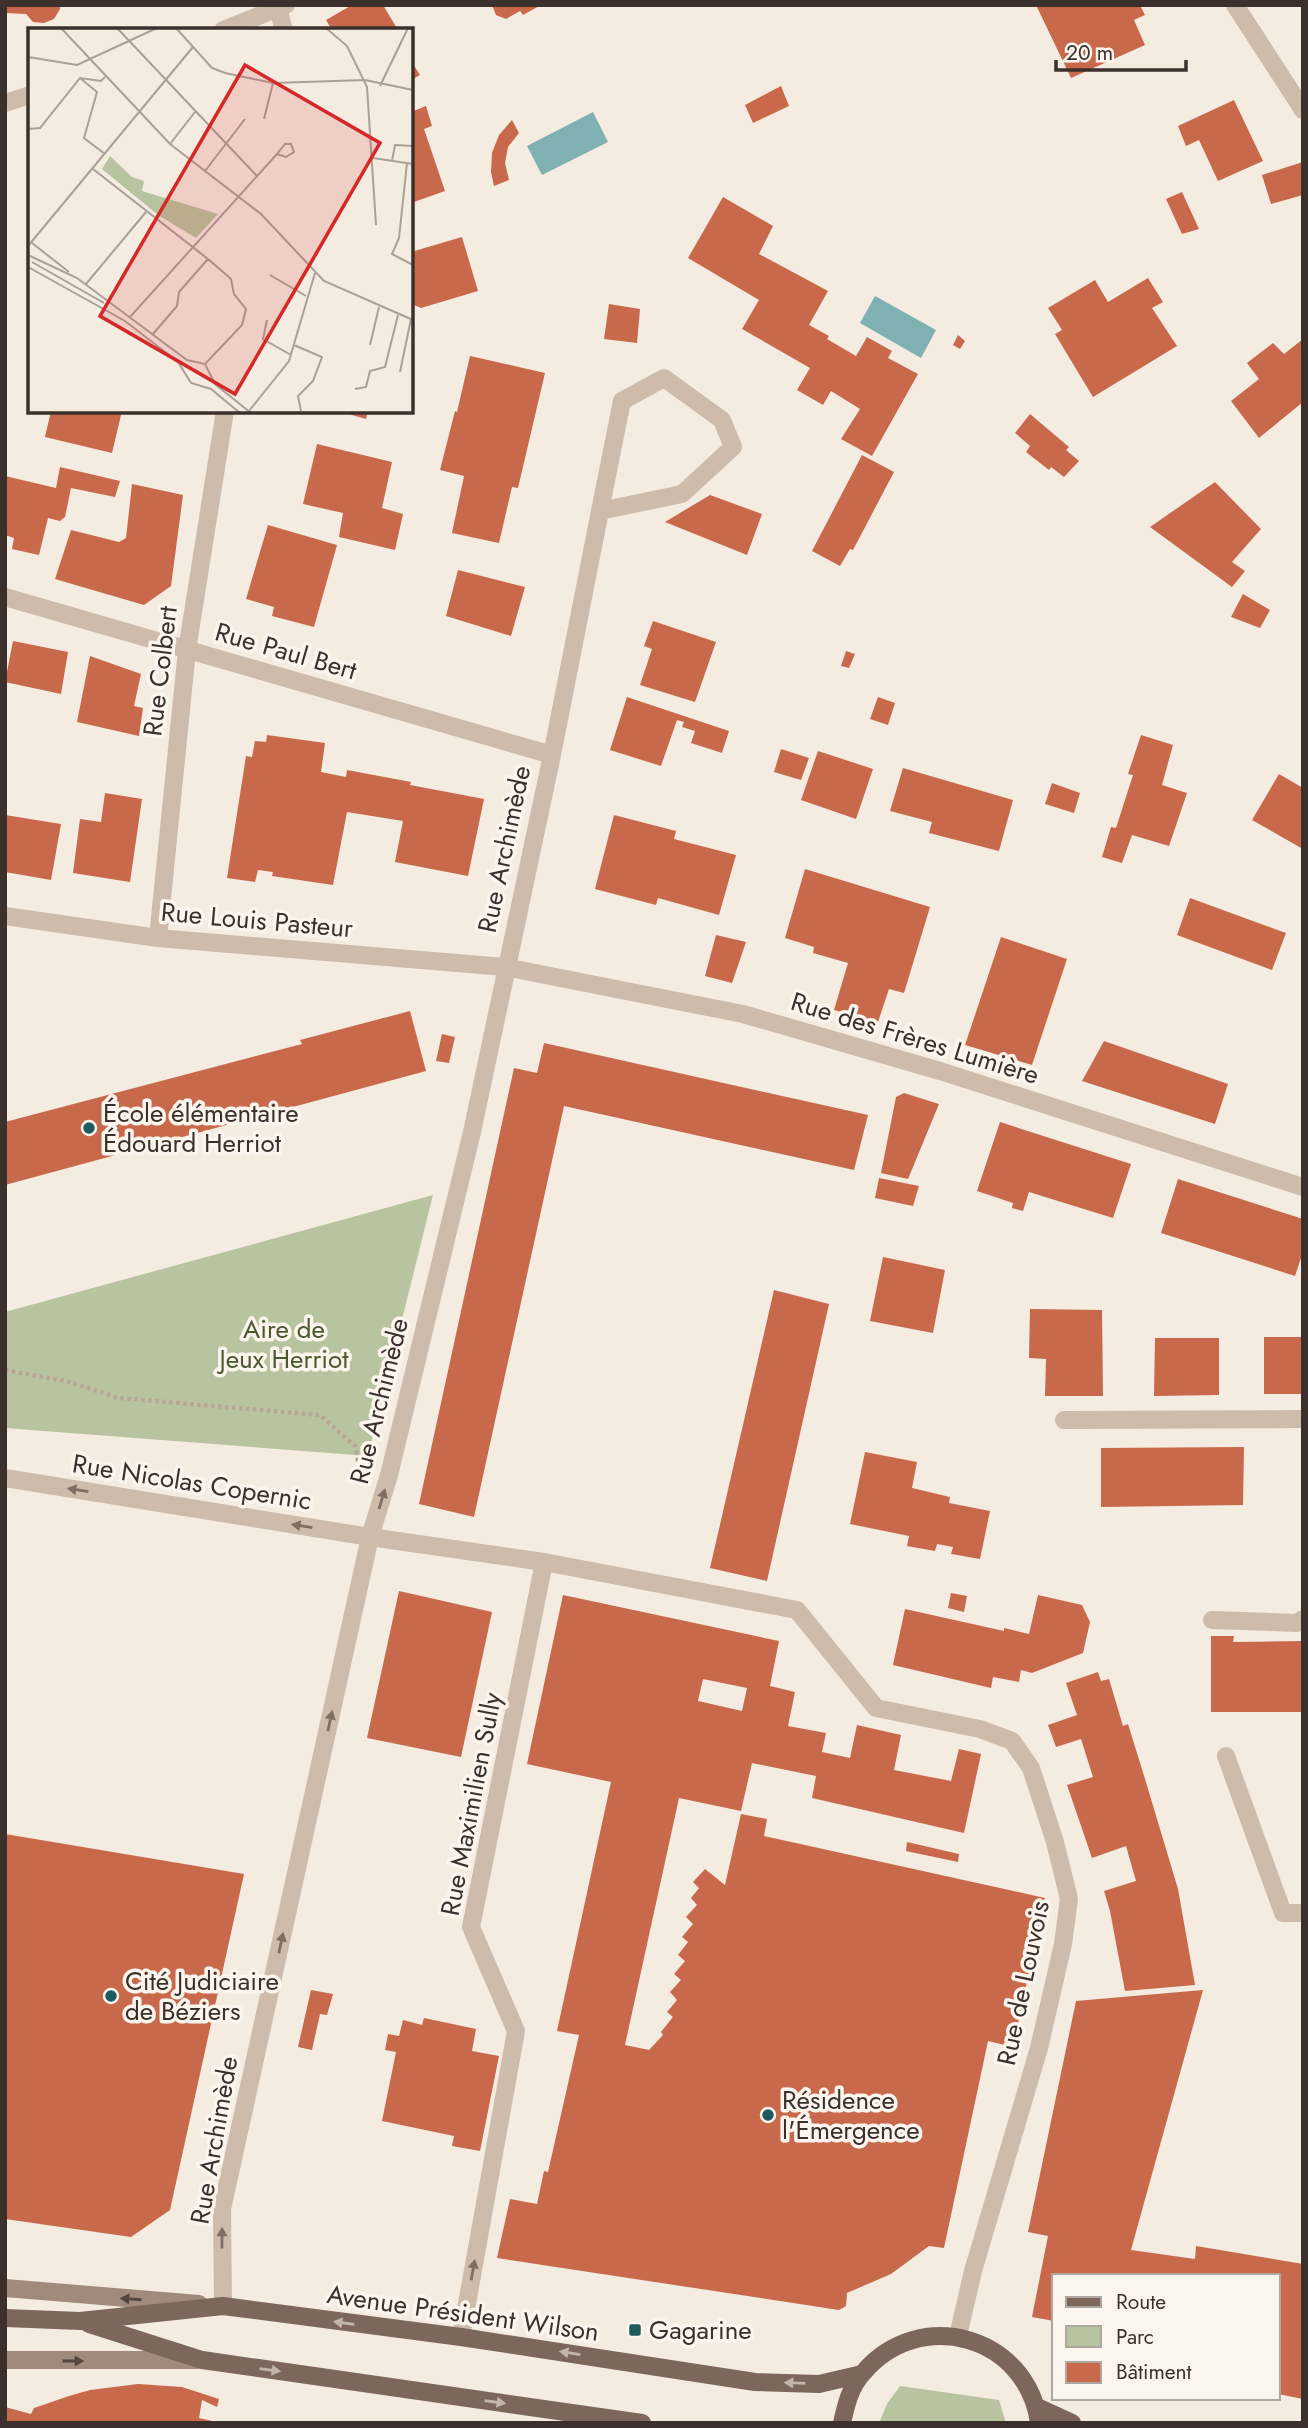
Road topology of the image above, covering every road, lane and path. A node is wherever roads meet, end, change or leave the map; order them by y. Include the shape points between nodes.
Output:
1 (1235, 5) edge
2 (282, 7) edge
3 (228, 28) edge
4 (284, 28) edge
5 (28, 96) edge
6 (5, 103) edge
7 (1303, 110) edge
8 (225, 413) edge
9 (600, 510) junction
10 (5, 597) edge
11 (187, 650) junction
12 (552, 755) junction
13 (5, 916) edge
14 (158, 938) junction
15 (505, 967) junction
16 (1303, 1187) edge
17 (5, 1370) edge
18 (1303, 1419) edge
19 (1064, 1420) dead end
20 (358, 1459) dead end
21 (5, 1478) edge
22 (370, 1537) junction
23 (544, 1563) junction
24 (1303, 1619) edge
25 (1212, 1620) dead end
26 (1226, 1756) dead end
27 (1303, 1913) edge
28 (5, 2288) edge
29 (223, 2306) junction
30 (5, 2318) edge
31 (80, 2321) junction
32 (958, 2336) junction
33 (461, 2337) junction
34 (5, 2360) edge
35 (202, 2360) junction
36 (862, 2374) junction
37 (1038, 2415) edge
38 (642, 2423) edge
39 (842, 2423) edge
40 (1072, 2423) edge

1 - 7 street
2 - 3 street
2 - 4 street
5 - 6 street
8 - 11 street, Rue Colbert
9 - 9 street, Rue Archimède via 682,494 733,447 722,421 664,378 622,401
9 - 12 street, Rue Archimède
10 - 11 street, Rue Paul Bert
11 - 12 street, Rue Paul Bert
11 - 14 street, Rue Colbert
12 - 15 street, Rue Archimède
13 - 14 street, Rue Louis Pasteur
14 - 15 street, Rue Louis Pasteur
15 - 16 street, Rue des Frères Lumière via 743,1014 940,1071
22 -> 15 street, Rue Archimède via 472,1132
17 - 20 path via 66,1381 119,1398 320,1415 355,1446
18 - 19 street
22 -> 21 street, Rue Nicolas Copernic
22 - 23 street
29 -> 22 street, Rue Archimède via 222,2209
23 - 32 street, Rue de Louvois via 797,1611 876,1708 980,1729 1012,1741 1031,1768 1069,1899 1039,2048
33 -> 23 street, Rue Maximilien Sully via 516,2031 471,1927
24 - 25 street via 1297,1623
26 - 27 street via 1283,1913
29 -> 28 main road, Avenue Président Wilson
29 - 31 main road, Avenue Président Wilson
33 -> 29 main road, Avenue Président Wilson
30 - 31 main road, Avenue Président Wilson
31 - 35 main road, Avenue Président Wilson
32 - 36 main road via 922,2336 888,2349
32 - 37 main road via 992,2349 1020,2373
36 -> 33 main road, Avenue Président Wilson via 819,2384 755,2382
34 -> 35 main road, Avenue Président Wilson
35 -> 38 main road, Avenue Président Wilson
36 - 39 main road via 848,2397
37 - 40 main road

